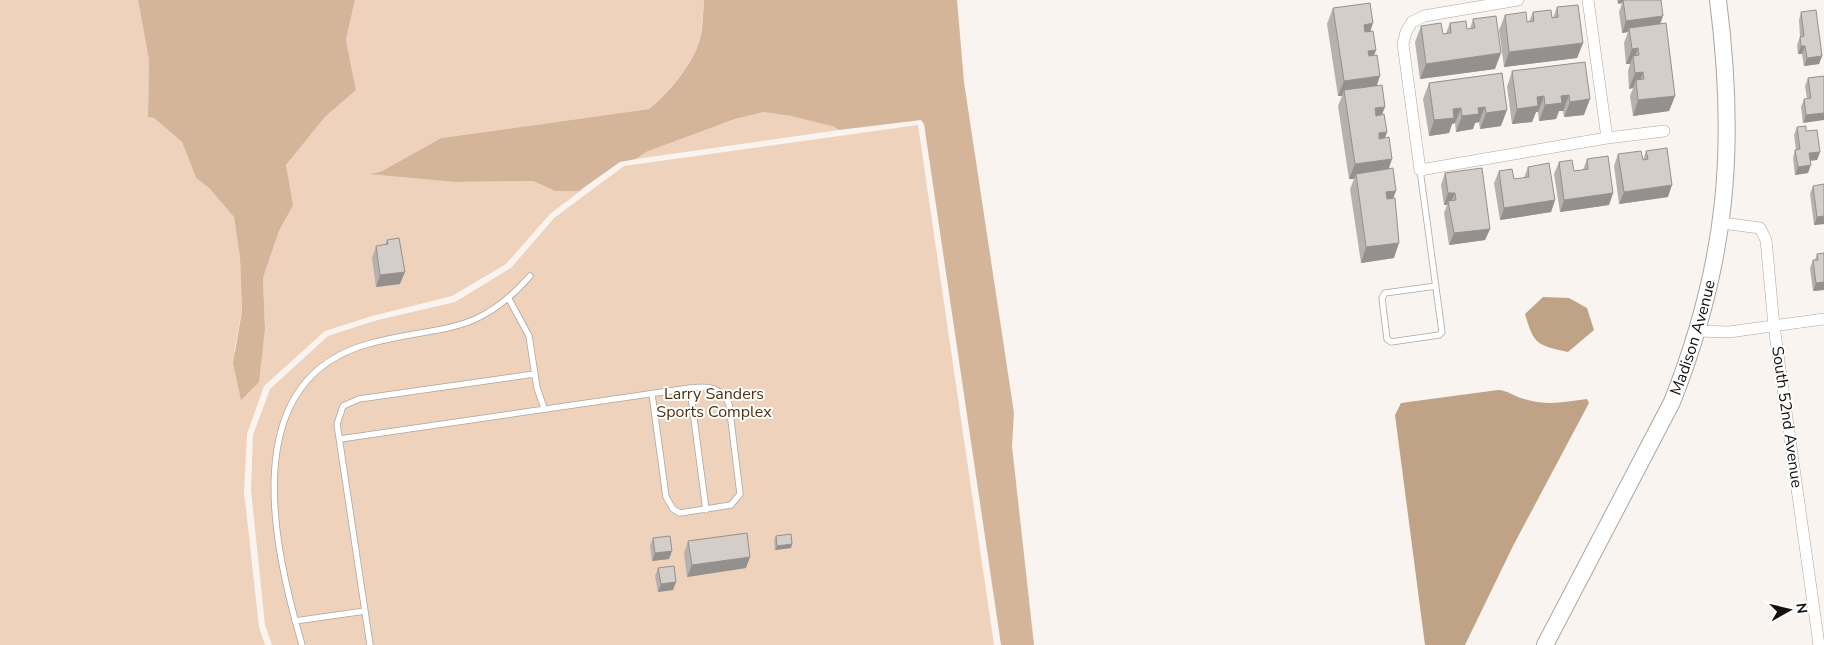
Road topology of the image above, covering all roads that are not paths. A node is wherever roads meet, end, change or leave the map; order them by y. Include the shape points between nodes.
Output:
1 (1518, 0) edge
2 (1588, 0) edge
3 (1718, 0) edge
4 (1664, 131) dead end
5 (1607, 138) junction
6 (1420, 170) junction
7 (1722, 223) junction
8 (530, 276) dead end
9 (1436, 286) junction
10 (509, 299) junction
11 (1824, 319) edge
12 (1774, 326) junction
13 (1697, 331) junction
14 (534, 374) junction
15 (690, 388) junction
16 (652, 394) junction
17 (544, 408) junction
18 (340, 439) junction
19 (706, 510) junction
20 (366, 611) junction
21 (295, 621) junction
22 (302, 645) edge
23 (370, 645) edge
24 (1546, 645) edge
25 (1819, 645) edge

1 - 6 street via 1424,16 1412,22 1406,32 1404,53
2 - 5 street
3 - 7 main road, Madison Avenue via 1728,97
4 - 5 street
5 - 6 street
6 - 9 lane
7 - 12 street, South 52nd Avenue via 1760,228 1764,233
7 - 13 main road, Madison Avenue
8 - 10 lane
9 - 9 lane via 1442,332 1391,342 1387,339 1382,298 1385,293
10 - 14 lane via 529,336
10 - 21 lane via 490,312 452,328 354,348 326,364 300,389 279,432 274,473 282,563
11 - 12 street
12 - 13 street via 1729,332
12 - 25 street, South 52nd Avenue
13 - 24 main road, Madison Avenue via 1672,402
14 - 17 lane
14 - 18 lane via 351,402 339,414
15 - 16 lane
15 - 19 lane
15 - 19 lane via 713,387 721,391 729,404 740,494 731,506
16 - 17 lane
16 - 19 lane via 669,502 680,513
17 - 18 lane
18 - 20 lane
20 - 21 lane
20 - 23 lane
21 - 22 lane

